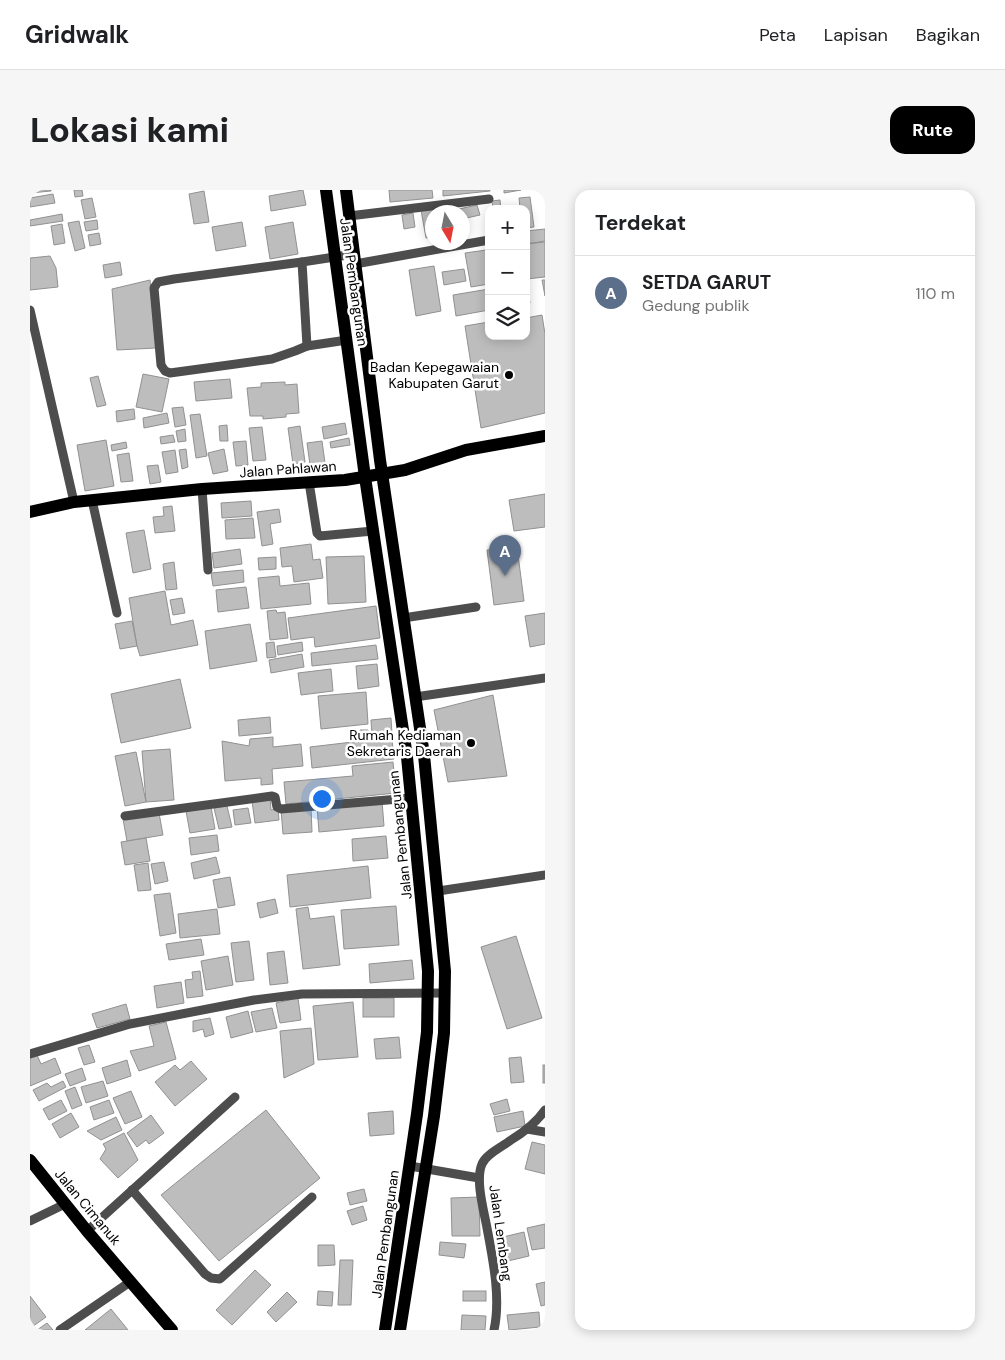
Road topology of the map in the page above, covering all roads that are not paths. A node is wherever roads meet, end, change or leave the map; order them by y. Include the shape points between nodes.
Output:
1 (326, 190) edge
2 (346, 190) edge
3 (488, 199) dead end
4 (349, 216) junction
5 (485, 241) edge
6 (336, 258) junction
7 (355, 259) junction
8 (302, 262) junction
9 (30, 310) edge
10 (347, 340) junction
11 (307, 346) junction
12 (545, 436) edge
13 (382, 474) junction
14 (365, 476) junction
15 (309, 482) junction
16 (202, 489) junction
17 (92, 500) junction
18 (74, 502) junction
19 (30, 512) edge
20 (373, 531) junction
21 (393, 552) junction
22 (377, 554) junction
23 (208, 570) dead end
24 (476, 607) dead end
25 (117, 613) dead end
26 (403, 618) junction
27 (387, 620) junction
28 (412, 676) junction
29 (545, 678) edge
30 (395, 679) junction
31 (415, 697) junction
32 (426, 776) junction
33 (409, 778) junction
34 (411, 798) junction
35 (125, 816) dead end
36 (545, 875) edge
37 (438, 891) junction
38 (445, 992) junction
39 (428, 993) junction
40 (30, 1054) edge
41 (235, 1097) dead end
42 (545, 1110) edge
43 (527, 1129) junction
44 (545, 1132) edge
45 (30, 1160) edge
46 (410, 1166) junction
47 (426, 1169) junction
48 (479, 1178) junction
49 (132, 1190) junction
50 (312, 1197) dead end
51 (65, 1204) junction
52 (30, 1221) edge
53 (87, 1231) junction
54 (127, 1278) junction
55 (60, 1330) edge
56 (172, 1330) edge
57 (385, 1330) edge
58 (400, 1330) edge
59 (494, 1330) edge

1 - 6 main road, Jalan Pembangunan
2 - 4 main road, Jalan Pembangunan
3 - 4 street
4 - 7 main road, Jalan Pembangunan
5 - 7 street
6 - 7 street
6 - 8 street
6 - 10 main road, Jalan Pembangunan
7 - 13 main road, Jalan Pembangunan
8 - 11 street
8 - 11 street via 158,282 154,297 161,365 170,373 272,359
9 - 18 street
10 - 11 street
10 - 14 main road, Jalan Pembangunan
12 - 13 main road, Jalan Pahlawan via 466,450 406,470
13 - 14 main road, Jalan Pahlawan
13 - 21 main road, Jalan Pembangunan
14 - 15 main road, Jalan Pahlawan
14 - 20 main road, Jalan Pembangunan
15 - 16 main road, Jalan Pahlawan
15 - 20 street via 320,536
16 - 17 main road, Jalan Pahlawan
16 - 23 street
17 - 18 main road, Jalan Pahlawan
17 - 25 street
18 - 19 main road, Jalan Pahlawan
20 - 22 main road, Jalan Pembangunan
21 - 22 street
21 - 26 main road, Jalan Pembangunan
22 - 27 main road, Jalan Pembangunan
24 - 26 street
26 - 27 main road
26 - 28 main road, Jalan Pembangunan
27 - 30 main road, Jalan Pembangunan
28 - 30 main road
28 - 31 main road, Jalan Pembangunan
29 - 31 street
30 - 33 main road, Jalan Pembangunan
31 - 32 main road, Jalan Pembangunan
32 - 33 main road
32 - 37 main road, Jalan Pembangunan
33 - 34 main road, Jalan Pembangunan
34 - 35 street via 281,809 272,796
34 - 39 main road, Jalan Pembangunan
36 - 37 street
37 - 38 main road, Jalan Pembangunan
38 - 39 street
38 - 47 main road, Jalan Pembangunan via 444,1033
39 - 40 street via 302,994 254,1000 130,1024
39 - 46 main road, Jalan Pembangunan via 427,1032
41 - 49 street
42 - 43 street, Jalan Lembang
43 - 44 street
43 - 48 street, Jalan Lembang via 494,1150 482,1164
45 - 51 main road, Jalan Cimanuk
46 - 47 street
46 - 57 main road, Jalan Pembangunan
47 - 48 street
47 - 58 main road, Jalan Pembangunan
48 - 59 street, Jalan Lembang via 494,1270
49 - 50 street via 204,1274 215,1279 220,1279
49 - 53 street
51 - 52 street
51 - 53 main road, Jalan Cimanuk
53 - 54 main road, Jalan Cimanuk
54 - 55 street
54 - 56 main road, Jalan Cimanuk

